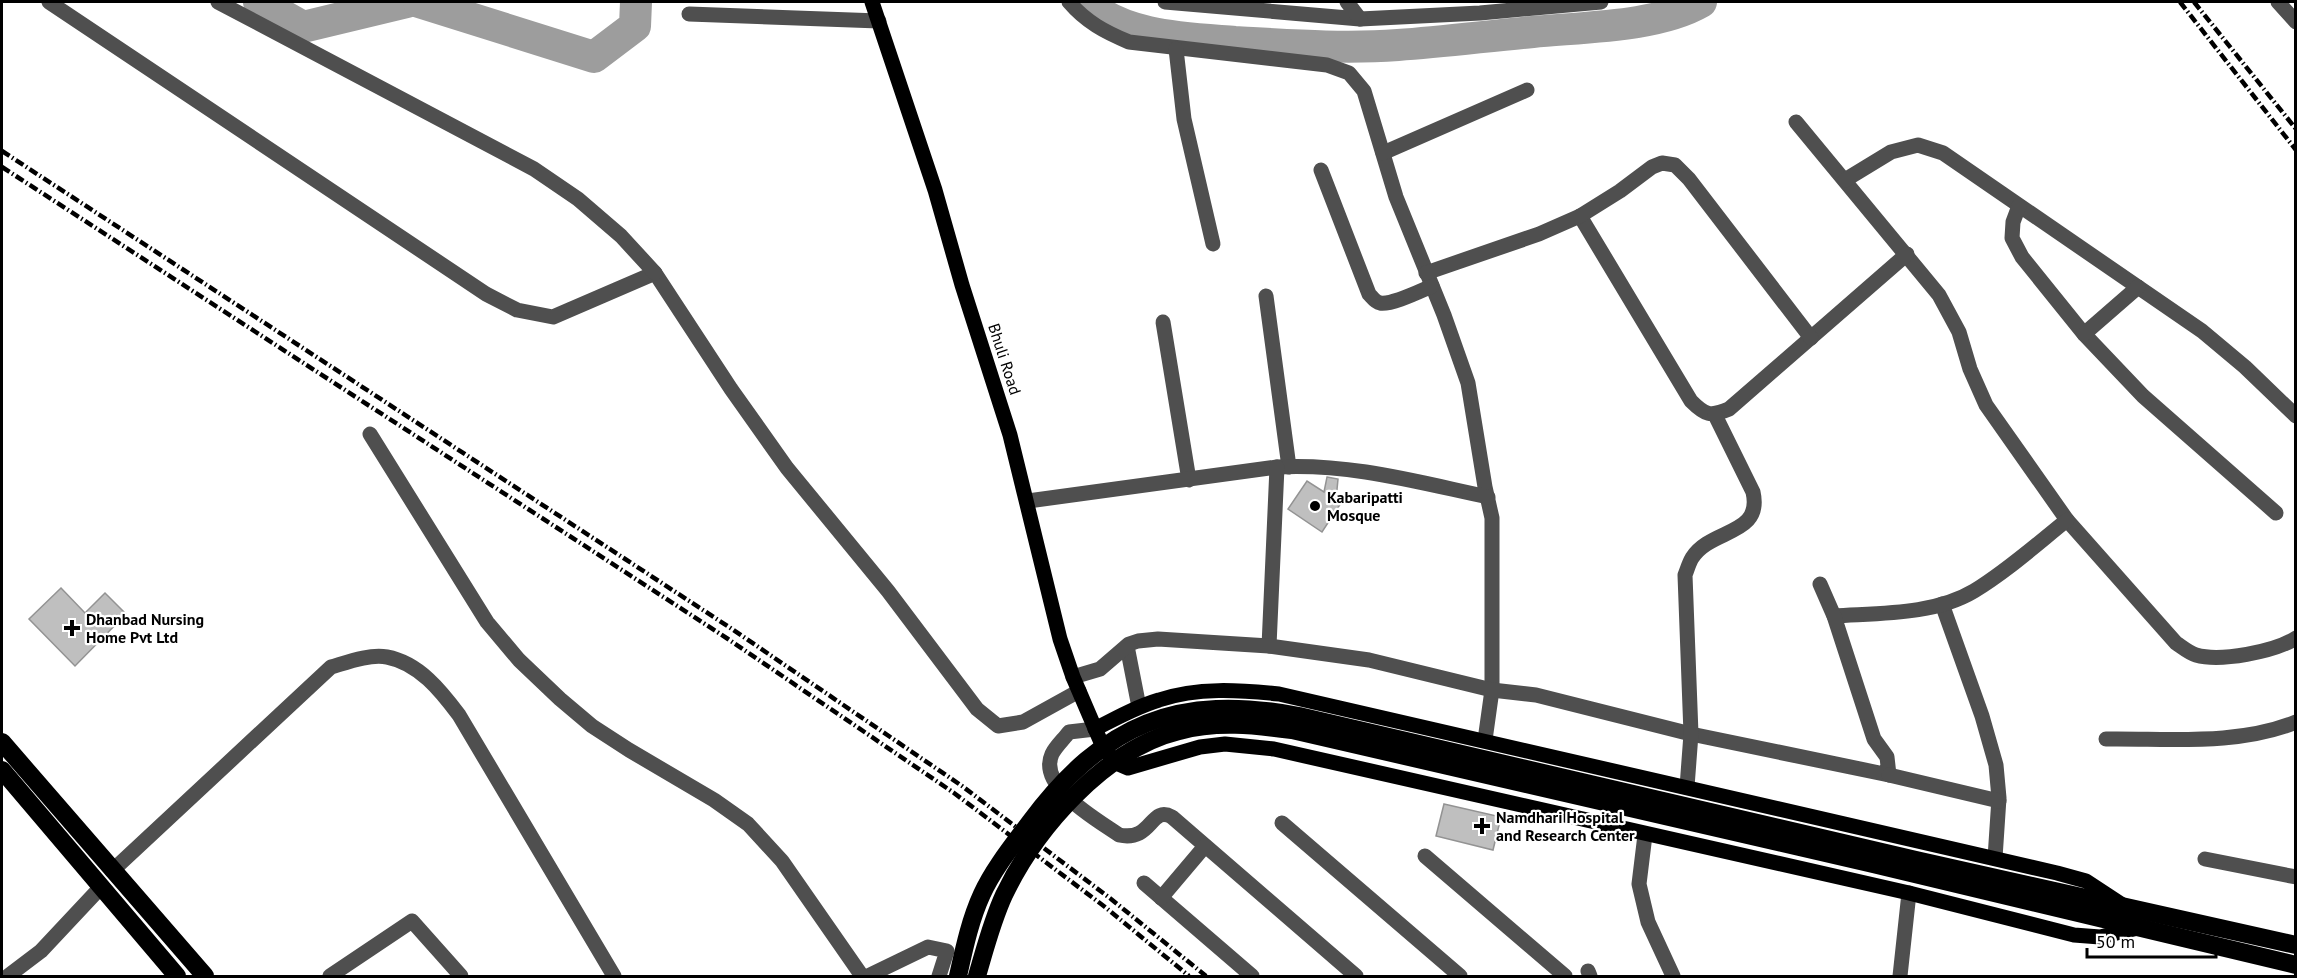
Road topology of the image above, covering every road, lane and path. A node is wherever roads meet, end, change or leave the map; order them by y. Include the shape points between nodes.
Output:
1 (48, 2) edge
2 (218, 2) edge
3 (872, 2) edge
4 (1069, 2) edge
5 (1165, 2) edge
6 (1347, 2) edge
7 (1601, 2) edge
8 (2278, 2) edge
9 (1212, 4) edge
10 (1476, 7) edge
11 (689, 14) dead end
12 (1360, 19) junction
13 (879, 21) junction
14 (2295, 22) edge
15 (1176, 49) junction
16 (1527, 90) dead end
17 (1796, 122) dead end
18 (1383, 153) junction
19 (1321, 170) dead end
20 (1845, 180) junction
21 (2019, 206) junction
22 (1580, 216) junction
23 (1213, 244) dead end
24 (1907, 254) junction
25 (655, 273) junction
26 (1429, 280) junction
27 (2138, 286) junction
28 (1266, 296) dead end
29 (1163, 322) dead end
30 (2084, 334) junction
31 (1811, 338) junction
32 (1715, 415) junction
33 (2295, 416) edge
34 (370, 434) dead end
35 (1283, 467) junction
36 (1189, 480) junction
37 (1488, 498) junction
38 (1028, 501) junction
39 (2276, 513) dead end
40 (2067, 520) junction
41 (1820, 584) dead end
42 (1942, 604) junction
43 (1834, 616) junction
44 (2294, 644) edge
45 (1126, 646) junction
46 (1269, 646) junction
47 (1076, 684) junction
48 (1492, 690) junction
49 (1139, 707) junction
50 (2295, 722) edge
51 (1095, 729) junction
52 (1691, 734) junction
53 (2106, 739) dead end
54 (1485, 740) junction
55 (2, 742) edge
56 (2, 770) edge
57 (1889, 775) junction
58 (1688, 787) junction
59 (1999, 801) junction
60 (1282, 823) dead end
61 (1645, 835) junction
62 (1205, 846) junction
63 (1425, 856) dead end
64 (1995, 858) junction
65 (2205, 859) dead end
66 (112, 871) junction
67 (2295, 877) edge
68 (1144, 883) dead end
69 (101, 887) junction
70 (1909, 893) junction
71 (1161, 898) junction
72 (2056, 899) junction
73 (2128, 908) junction
74 (2161, 924) junction
75 (2140, 928) junction
76 (2295, 945) edge
77 (2295, 965) edge
78 (8, 976) edge
79 (177, 976) edge
80 (205, 976) edge
81 (330, 976) edge
82 (461, 976) edge
83 (614, 976) edge
84 (862, 976) edge
85 (868, 976) edge
86 (939, 976) edge
87 (958, 976) edge
88 (977, 976) edge
89 (1252, 976) edge
90 (1356, 976) edge
91 (1460, 976) edge
92 (1565, 976) edge
93 (1673, 976) edge
94 (1900, 976) edge

1 - 25 street via 476,287 517,310 553,317
2 - 25 street via 534,169 578,199 621,236
3 - 13 main road, Bhuli Road
4 - 15 street via 1104,32 1129,42
5 - 9 street
6 - 12 street
7 - 10 street
8 - 14 street
9 - 12 street
10 - 12 street
11 - 13 street
13 - 38 main road, Bhuli Road via 935,190
15 - 18 street via 1327,64 1349,73 1364,91
15 - 23 street via 1184,118
16 - 18 street
17 - 20 street
18 - 26 street
19 - 26 street via 1374,300 1388,302
20 - 21 street via 1892,152 1918,145 1943,153
20 - 24 street
21 - 27 street
21 - 30 street via 2012,238 2022,257
22 - 26 street
22 - 31 street via 1653,167 1662,163 1675,165
22 - 32 street via 1691,401 1702,412
24 - 31 street
24 - 40 street via 1939,295 1959,332 1986,405
25 - 47 street via 787,468 888,591 977,709 998,726 1023,722
26 - 37 street via 1468,383
27 - 30 street
27 - 33 street via 2202,331
28 - 35 street
29 - 36 street
30 - 39 street via 2143,396
31 - 32 street via 1729,409
32 - 52 street via 1756,504 1749,521 1710,542 1692,557 1685,575
34 - 84 street via 487,622 519,660 592,726 748,824 782,861
35 - 36 street
35 - 37 street via 1360,470
35 - 46 street
36 - 38 street
37 - 48 street via 1492,518
38 - 47 main road, Bhuli Road via 1060,639
40 - 42 street via 1973,591
40 - 44 street via 2176,643 2193,654 2213,658
41 - 43 street
42 - 43 street
42 - 59 street via 1982,716 1996,765
43 - 57 street via 1874,739 1887,757
45 - 46 street via 1158,639
45 - 47 street
45 - 49 street
46 - 48 street via 1369,660
47 - 51 main road, Bhuli Road
48 - 52 street via 1536,695
48 - 54 street
49 - 51 main road
49 - 54 main road via 1179,695 1224,690 1257,692 1327,703
50 - 53 street via 2223,737
51 - 61 main road, Bhuli Road via 1114,762 1128,768 1200,747 1225,744 1274,749
51 - 62 street via 1069,732 1052,754 1053,777 1069,799 1119,835 1138,835 1155,818 1166,814
52 - 57 street
52 - 58 street
54 - 58 main road
55 - 66 highway
56 - 69 highway
57 - 59 street
58 - 64 main road
59 - 64 street
60 - 91 street
61 - 70 main road, Bhuli Road
61 - 93 street via 1640,884 1648,922
62 - 71 street
62 - 90 street
63 - 92 street
64 - 73 main road via 2086,881
65 - 67 street
66 - 80 highway
66 - 83 street via 331,667 387,657 417,670 439,689 459,715
68 - 71 street
69 - 78 street via 41,951
69 - 79 highway
70 - 75 main road, Bhuli Road via 2074,935 2100,937
70 - 94 street
71 - 89 street
72 - 73 highway
72 - 75 highway
72 - 87 highway via 1916,860 1299,716 1216,708 1139,726 1100,749 1057,787 982,894
72 - 88 highway via 1292,730 1244,724 1208,725 1142,744 1101,771 1078,794 1033,847 1005,893
73 - 74 highway
74 - 75 highway
74 - 76 highway
74 - 77 highway
81 - 82 street via 412,921
85 - 86 street via 928,947 946,951

